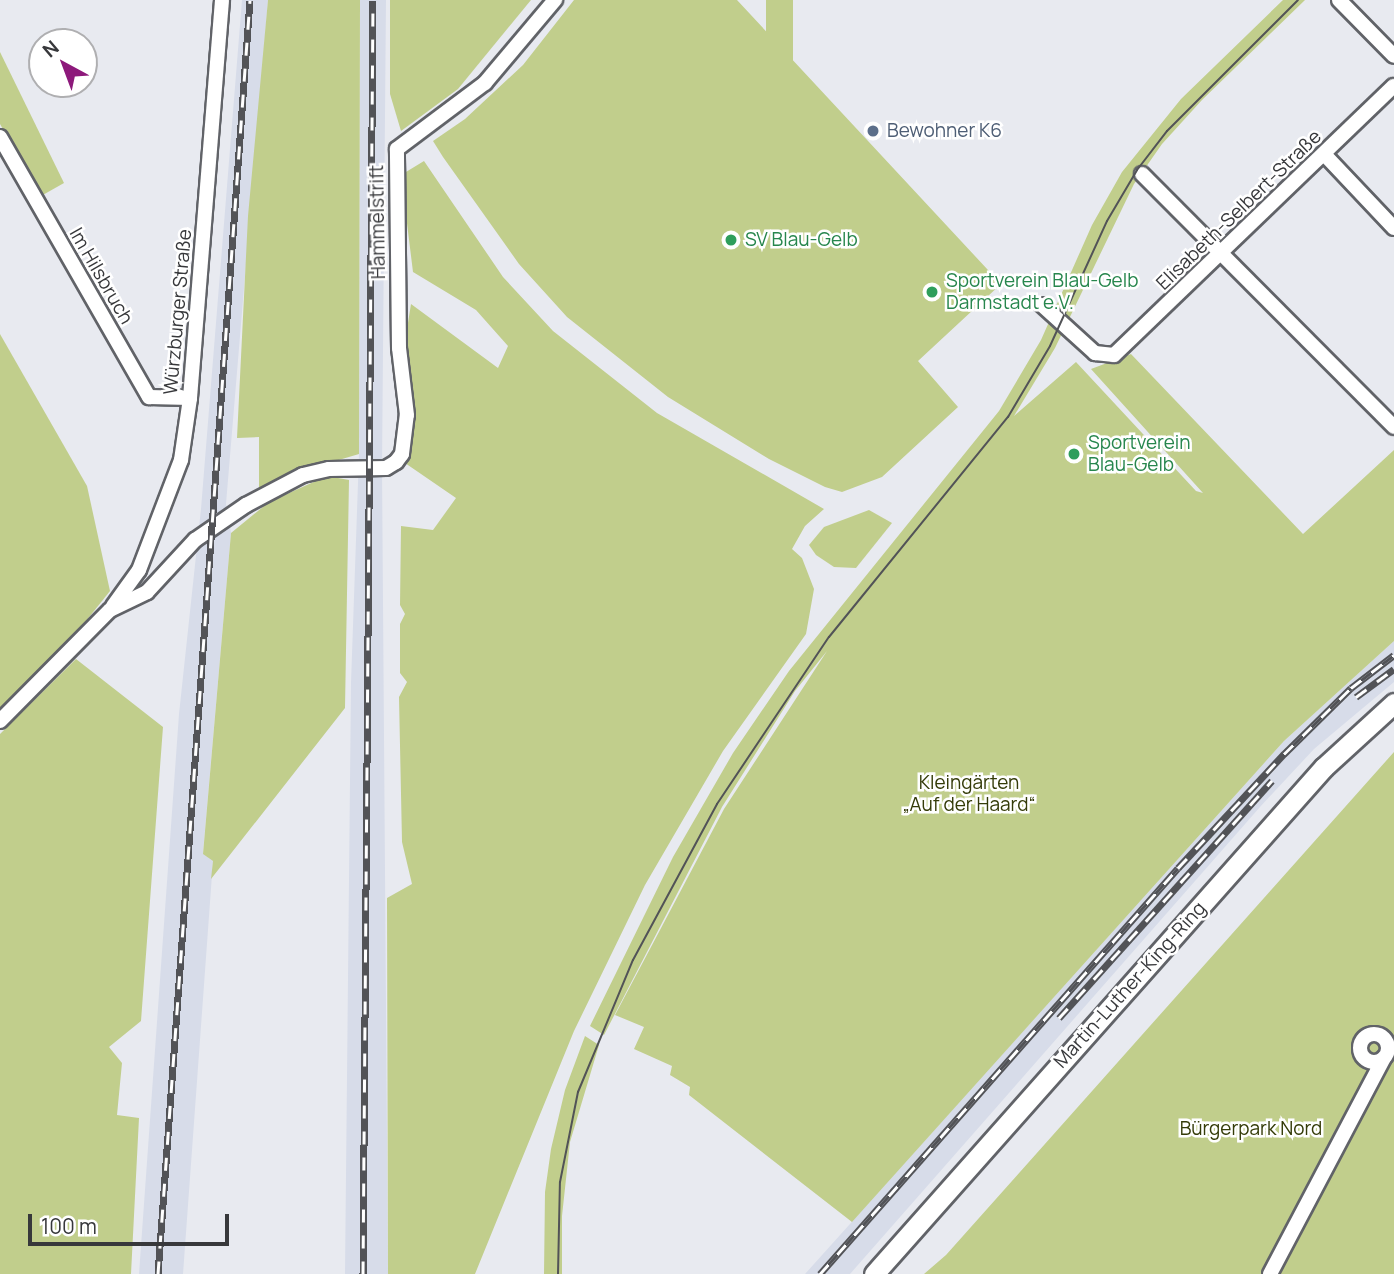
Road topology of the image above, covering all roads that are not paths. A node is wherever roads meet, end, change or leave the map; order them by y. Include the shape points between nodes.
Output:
1 (222, 0) edge
2 (555, 0) edge
3 (1339, 0) edge
4 (1394, 56) edge
5 (1394, 86) edge
6 (0, 137) edge
7 (1324, 154) junction
8 (1142, 174) dead end
9 (1394, 228) edge
10 (1222, 254) junction
11 (1042, 305) dead end
12 (190, 398) junction
13 (1394, 427) edge
14 (110, 610) junction
15 (1394, 703) edge
16 (0, 721) edge
17 (1384, 1058) dead end
18 (874, 1274) edge
19 (1270, 1274) edge

1 - 12 street, Würzburger Straße
2 - 14 street, Hammelstrift via 485,83 397,149 399,348 407,415 402,454 391,466 329,469 270,491 195,540 147,592
3 - 4 street
5 - 7 street, Elisabeth-Selbert-Straße
6 - 12 street, Im Hilsbruch via 149,397
7 - 9 street
7 - 10 street, Elisabeth-Selbert-Straße
8 - 10 street
10 - 11 street, Elisabeth-Selbert-Straße via 1114,355 1095,353
10 - 13 street
12 - 14 street, Würzburger Straße via 180,460 162,517 139,570
14 - 16 street
15 - 18 main road, Martin-Luther-King-Ring via 1324,767
17 - 19 street

